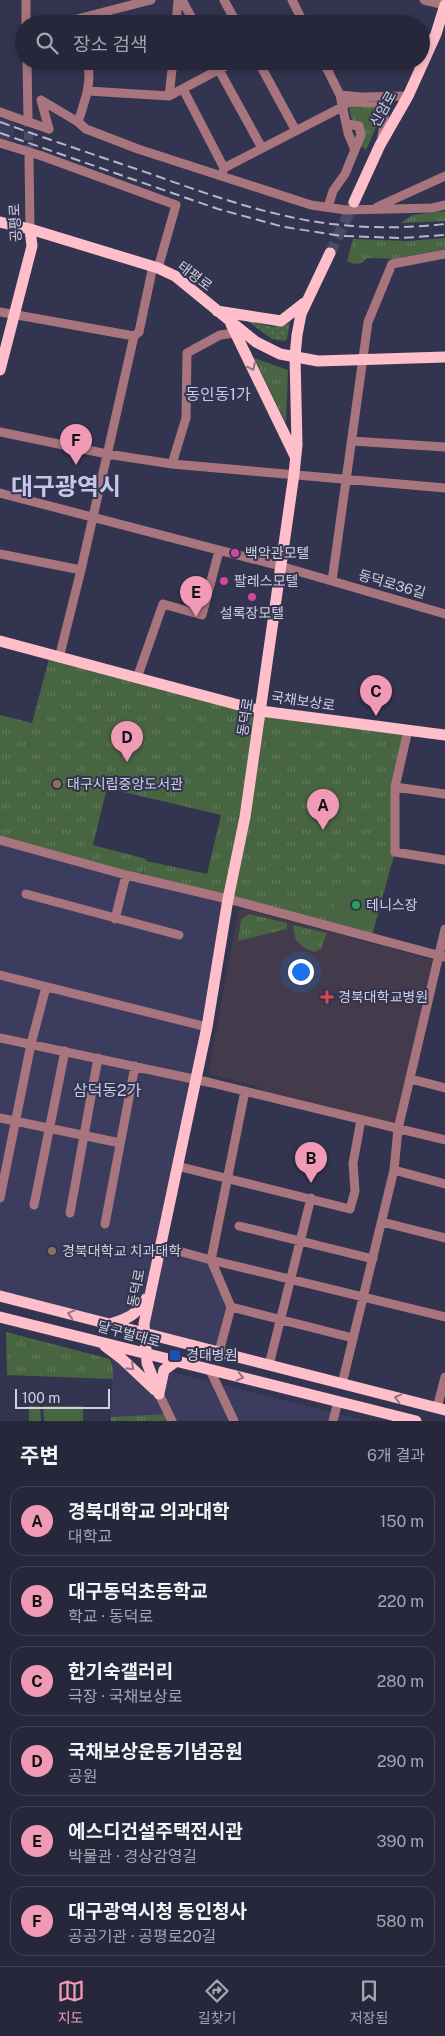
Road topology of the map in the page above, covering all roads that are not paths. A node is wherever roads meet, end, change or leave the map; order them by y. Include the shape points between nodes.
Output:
1 (26, 0) edge
2 (151, 0) edge
3 (178, 0) edge
4 (182, 0) edge
5 (224, 0) edge
6 (292, 0) edge
7 (424, 0) edge
8 (445, 5) edge
9 (26, 15) edge
10 (98, 15) edge
11 (177, 15) edge
12 (190, 15) edge
13 (232, 15) edge
14 (300, 15) edge
15 (430, 47) edge
16 (27, 70) edge
17 (89, 70) edge
18 (172, 70) edge
19 (211, 70) edge
20 (219, 70) edge
21 (263, 70) edge
22 (328, 70) edge
23 (420, 70) edge
24 (183, 89) junction
25 (88, 91) junction
26 (340, 95) junction
27 (170, 96) junction
28 (408, 96) junction
29 (344, 106) junction
30 (0, 112) edge
31 (28, 118) tunnel mouth
32 (78, 122) junction
33 (296, 131) junction
34 (0, 143) edge
35 (380, 145) junction
36 (262, 148) junction
37 (29, 157) tunnel mouth
38 (223, 172) junction
39 (445, 176) edge
40 (354, 202) tunnel mouth
41 (445, 206) edge
42 (328, 207) junction
43 (370, 210) junction
44 (0, 222) edge
45 (30, 229) junction
46 (330, 253) tunnel mouth
47 (445, 254) edge
48 (445, 264) edge
49 (155, 267) junction
50 (308, 300) junction
51 (216, 311) junction
52 (0, 312) edge
53 (14, 316) junction
54 (232, 328) junction
55 (134, 336) junction
56 (295, 356) junction
57 (445, 357) edge
58 (363, 358) junction
59 (1, 363) edge
60 (0, 432) edge
61 (352, 441) junction
62 (445, 448) edge
63 (107, 454) junction
64 (295, 458) junction
65 (172, 464) junction
66 (294, 474) junction
67 (346, 479) junction
68 (445, 488) edge
69 (0, 493) edge
70 (92, 516) junction
71 (219, 551) junction
72 (0, 554) edge
73 (280, 566) junction
74 (81, 570) junction
75 (332, 581) junction
76 (445, 614) edge
77 (0, 641) edge
78 (59, 658) junction
79 (137, 678) junction
80 (261, 711) junction
81 (408, 730) junction
82 (445, 735) edge
83 (395, 787) junction
84 (445, 794) edge
85 (0, 840) edge
86 (445, 860) edge
87 (126, 875) junction
88 (26, 894) dead end
89 (228, 899) junction
90 (115, 919) junction
91 (445, 930) edge
92 (179, 936) dead end
93 (443, 957) edge
94 (0, 975) edge
95 (46, 987) junction
96 (207, 1026) junction
97 (0, 1038) edge
98 (30, 1044) junction
99 (65, 1052) junction
100 (98, 1058) junction
101 (135, 1066) junction
102 (411, 1079) junction
103 (196, 1080) junction
104 (445, 1088) edge
105 (245, 1091) junction
106 (0, 1118) edge
107 (361, 1120) junction
108 (16, 1122) junction
109 (50, 1129) junction
110 (398, 1129) junction
111 (83, 1136) junction
112 (445, 1140) edge
113 (120, 1143) junction
114 (177, 1166) junction
115 (394, 1170) junction
116 (228, 1177) junction
117 (445, 1184) edge
118 (0, 1198) edge
119 (311, 1198) junction
120 (34, 1205) dead end
121 (70, 1213) dead end
122 (382, 1222) junction
123 (105, 1224) dead end
124 (239, 1226) dead end
125 (445, 1238) edge
126 (300, 1240) junction
127 (160, 1246) junction
128 (373, 1259) junction
129 (211, 1260) junction
130 (290, 1280) junction
131 (150, 1293) junction
132 (0, 1296) edge
133 (364, 1296) junction
134 (231, 1306) junction
135 (0, 1317) edge
136 (445, 1317) edge
137 (280, 1318) junction
138 (109, 1324) junction
139 (145, 1334) junction
140 (353, 1338) junction
141 (99, 1342) junction
142 (219, 1352) junction
143 (145, 1354) junction
144 (175, 1362) junction
145 (269, 1366) junction
146 (210, 1370) junction
147 (445, 1377) edge
148 (342, 1384) junction
149 (159, 1394) junction
150 (338, 1401) junction
151 (441, 1409) edge
152 (172, 1421) edge
153 (234, 1421) edge
154 (333, 1421) edge
155 (416, 1421) edge

1 - 9 street
2 - 10 street
3 - 11 street
4 - 12 street
5 - 13 street
6 - 14 street
7 - 8 street
8 - 15 main road, 신암로
16 - 31 street
17 - 25 street
18 - 27 street
19 - 24 street
20 - 36 street
21 - 33 street
22 - 26 street
23 - 28 main road, 신암로
24 - 27 street
24 - 38 street
25 - 27 street
25 - 32 street
26 - 28 street
26 - 29 street
26 - 35 street, 신암로 via 346,102 379,104 384,109 386,115
28 - 35 main road, 신암로
29 - 33 street
29 - 42 street via 348,133 355,150
30 - 32 street, bridge via 49,129 40,100
32 - 38 street via 86,129 138,150
33 - 36 street
34 - 49 street, bridge via 176,205
35 - 40 main road, 신암로
36 - 38 street
37 - 45 street, 공평로
38 - 42 street via 311,205
39 - 43 street
41 - 43 street
42 - 43 street
44 - 45 main road, 태평로
45 - 49 main road, 태평로
45 - 53 main road, 공평로 via 32,246
46 - 50 main road
47 - 48 street
47 - 58 street via 392,264 368,322
49 - 51 main road, 태평로 via 175,276
49 - 55 street via 139,332
50 - 51 main road via 281,321
50 - 56 main road via 301,314
51 - 54 main road, 태평로
52 - 53 street
53 - 55 street
53 - 59 main road, 공평로
54 - 56 main road, 태평로 via 270,350
54 -> 64 main road
54 - 65 street via 187,353 186,418
55 - 63 street
56 - 58 main road, 태평로 via 318,360
56 - 64 main road, 동덕로
57 - 58 main road, 태평로
58 - 61 street
60 - 63 street
61 - 62 street
61 - 67 street
63 - 65 street
63 - 70 street
64 - 66 main road, 동덕로
65 - 66 street
66 - 67 street
66 - 73 main road, 동덕로
67 - 68 street
67 - 75 street
69 - 70 street, 동덕로36길
70 - 71 street, 동덕로36길
70 - 74 street
71 - 73 street, 동덕로36길
71 - 79 street via 202,615 164,604
72 - 74 street
73 - 75 street, 동덕로36길
73 - 80 main road, 동덕로
74 - 78 street
75 - 76 street, 동덕로36길
77 - 78 main road, 국채보상로
78 - 79 main road, 국채보상로
79 - 80 main road, 국채보상로
80 - 81 main road, 국채보상로
80 - 89 main road, 동덕로 via 245,817
81 - 82 main road, 국채보상로
81 - 83 street
83 - 84 street
83 - 86 street via 395,852
85 - 87 street
87 - 89 street
87 - 90 street
88 - 90 street
89 - 93 street
89 - 96 main road, 동덕로
90 - 92 street
91 - 93 street
93 - 102 street
94 - 95 street
95 - 96 street
95 - 98 street
96 - 103 main road, 동덕로
97 - 98 street
98 - 99 street
98 - 108 street
99 - 100 street
99 - 109 street
100 - 101 street
100 - 111 street
101 - 103 street
101 - 113 street
102 - 104 street
102 - 110 street
103 - 105 street
103 - 114 main road, 동덕로
105 - 107 street
105 - 116 street
106 - 108 street
107 - 110 street
107 - 119 street via 353,1162 355,1191 350,1209
108 - 109 street
108 - 118 street
109 - 111 street
109 - 120 street
110 - 112 street
110 - 115 street
111 - 113 street
111 - 121 street
113 - 123 street
114 - 116 street
114 - 127 main road, 동덕로
115 - 117 street
115 - 122 street
116 - 119 street
116 - 129 street
119 - 126 street
122 - 125 street
122 - 128 street
124 - 126 street
126 - 128 street
126 - 130 street
127 - 129 street
127 - 131 main road, 동덕로
128 - 133 street
129 - 130 street
129 - 134 street
130 - 133 street
130 - 137 street
131 - 138 main road via 137,1313
131 - 139 main road, 동덕로
138 -> 132 main road, 달구벌대로
133 - 136 street
133 - 140 street
134 - 137 street
134 - 142 street
135 - 141 main road, 달구벌대로
137 - 140 street
137 - 145 street
138 - 139 main road, 달구벌대로
139 - 142 main road, 달구벌대로
139 - 143 main road, 동덕로
140 - 148 street
141 - 143 main road, 달구벌대로
141 -> 149 main road
142 - 145 main road, 달구벌대로
143 - 144 main road, 달구벌대로
143 - 149 main road, 동덕로
144 - 146 main road, 달구벌대로
144 - 149 main road via 164,1370
145 - 148 main road, 달구벌대로
146 -> 150 main road, 달구벌대로
146 - 153 street
147 - 151 street
151 -> 148 main road, 달구벌대로
149 - 152 street, 동덕로
150 - 154 street
150 - 155 main road, 달구벌대로

